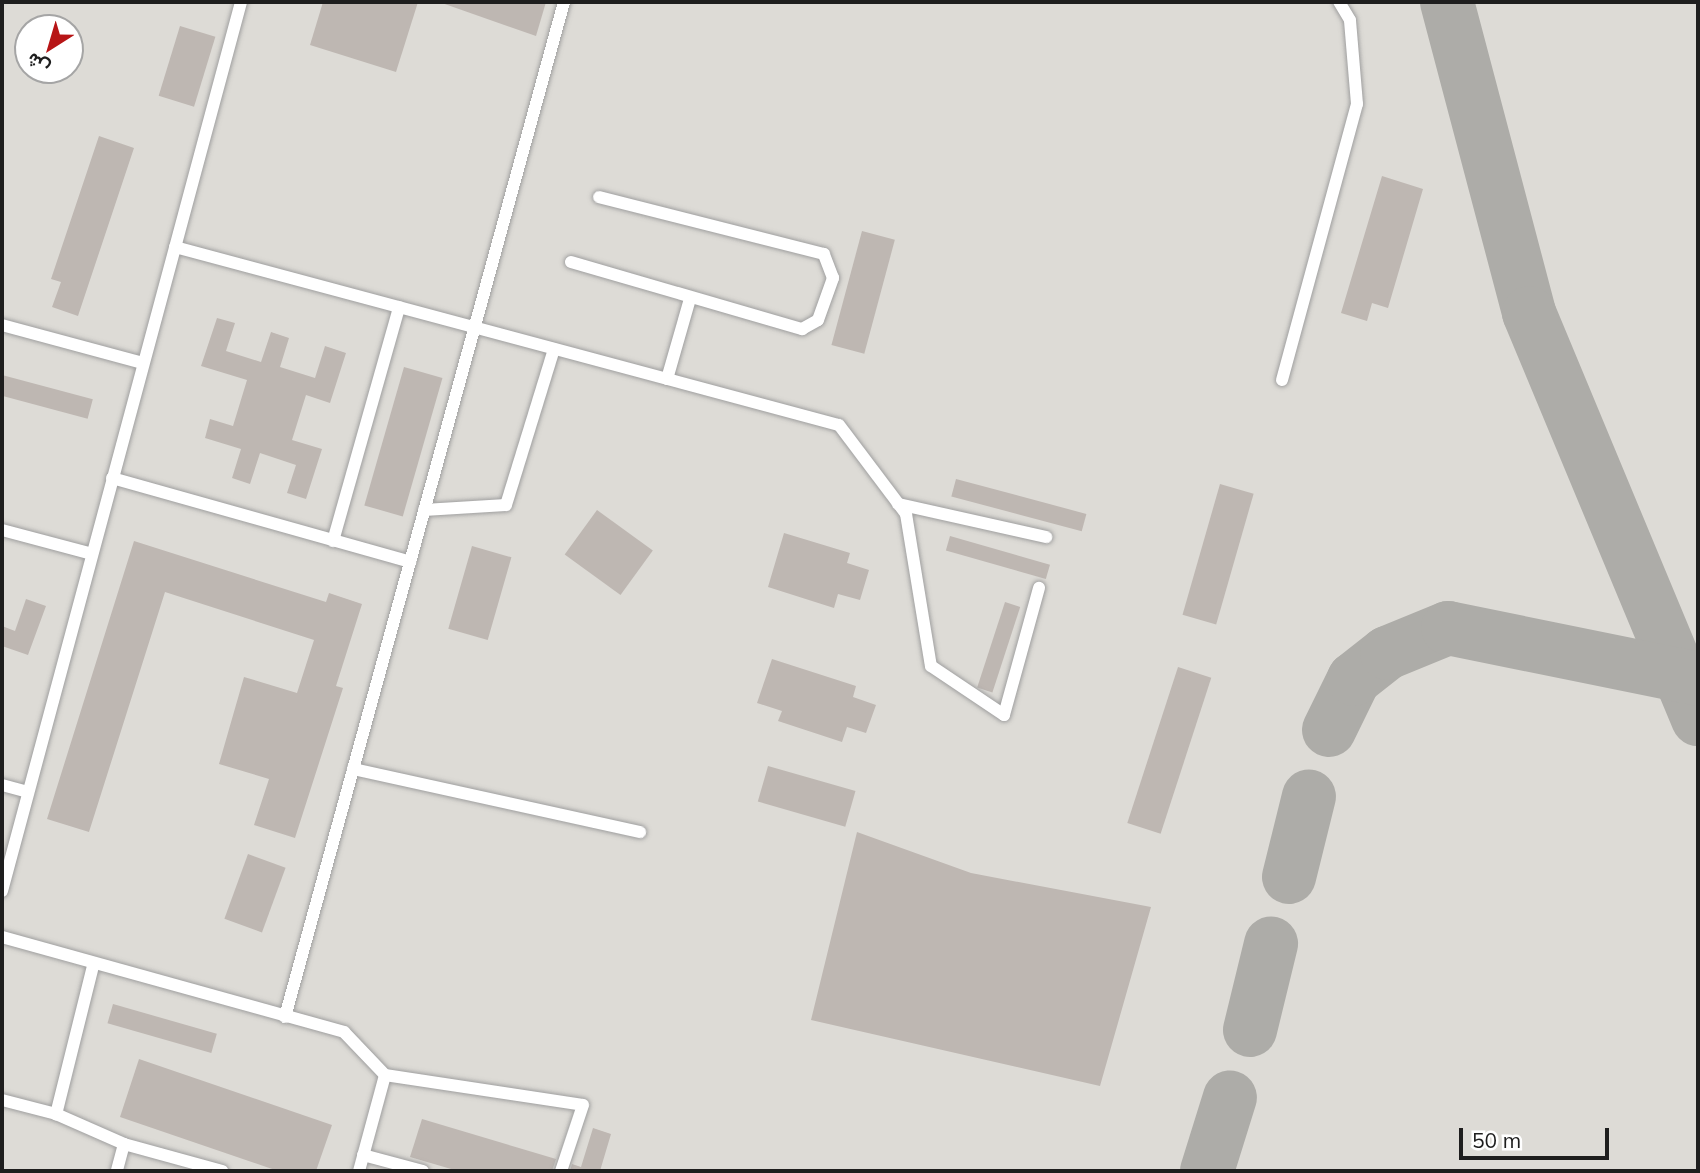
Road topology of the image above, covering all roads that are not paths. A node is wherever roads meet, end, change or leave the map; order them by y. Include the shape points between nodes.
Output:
1 (241, 2) edge
2 (564, 2) edge
3 (1339, 2) edge
4 (599, 197) dead end
5 (174, 247) junction
6 (571, 262) dead end
7 (690, 299) junction
8 (399, 307) junction
9 (2, 325) edge
10 (474, 327) junction
11 (554, 349) junction
12 (143, 363) junction
13 (667, 379) junction
14 (1282, 380) dead end
15 (113, 478) junction
16 (898, 504) junction
17 (424, 510) junction
18 (2, 530) edge
19 (1046, 537) dead end
20 (333, 541) junction
21 (92, 554) junction
22 (410, 562) junction
23 (1039, 588) dead end
24 (353, 769) junction
25 (2, 785) edge
26 (28, 792) junction
27 (640, 832) dead end
28 (2, 891) edge
29 (2, 937) edge
30 (93, 966) junction
31 (285, 1017) junction
32 (385, 1075) junction
33 (2, 1100) edge
34 (56, 1114) junction
35 (124, 1144) junction
36 (363, 1155) junction
37 (117, 1171) edge
38 (222, 1171) edge
39 (359, 1171) edge
40 (423, 1171) edge
41 (561, 1171) edge

1 - 5 lane
2 - 10 lane
3 - 14 lane via 1350,20 1357,104
4 - 7 lane via 816,251 834,269 818,320 808,328
5 - 8 lane
5 - 12 lane
6 - 7 lane
7 - 13 lane
8 - 10 lane
8 - 20 lane
9 - 12 lane
10 - 11 lane
10 - 17 lane
11 - 13 lane
11 - 17 lane via 506,505
12 - 15 lane
13 - 16 lane via 839,425
15 - 20 lane
15 - 21 lane
16 - 19 lane
16 - 23 lane via 906,514 931,666 1004,715
17 - 22 lane
18 - 21 lane
20 - 22 lane
21 - 26 lane
22 - 24 lane
24 - 27 lane
24 - 31 lane
25 - 26 lane
26 - 28 lane
29 - 30 lane
30 - 31 lane
30 - 34 lane
31 - 32 lane via 344,1032
32 - 36 lane
32 - 41 lane via 583,1105
33 - 34 lane
34 - 35 lane
35 - 37 lane
35 - 38 lane
36 - 39 lane
36 - 40 lane

